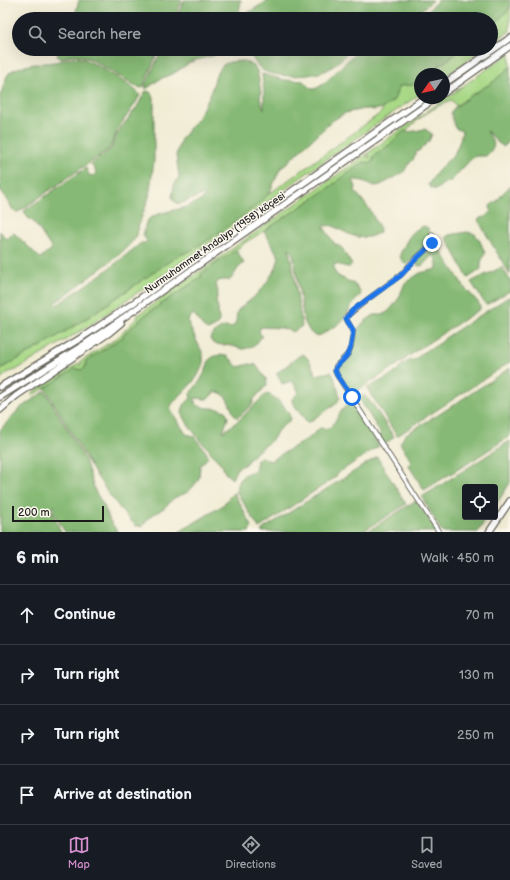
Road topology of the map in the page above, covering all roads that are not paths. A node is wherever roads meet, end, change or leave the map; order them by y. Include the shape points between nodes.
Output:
1 (510, 38) edge
2 (498, 46) edge
3 (510, 46) edge
4 (498, 55) edge
5 (484, 56) edge
6 (496, 56) edge
7 (450, 80) edge
8 (450, 89) edge
9 (415, 104) edge
10 (427, 104) edge
11 (432, 234) dead end
12 (136, 309) junction
13 (0, 387) edge
14 (0, 397) edge
15 (0, 410) edge
16 (510, 501) edge
17 (440, 532) edge
18 (489, 532) edge

1 - 2 main road
3 - 4 main road
5 - 7 main road
6 - 8 main road
9 - 13 main road, Nurmuhammet Andalyp (1958) köçesi via 126,308
10 - 12 main road, Nurmuhammet Andalyp (1958) köçesi
11 - 17 street via 431,245 402,274 347,316 353,330 351,346 335,370
12 - 14 main road, Nurmuhammet Andalyp (1958) köçesi via 86,344
12 - 15 main road via 109,333 16,396
16 - 18 main road

